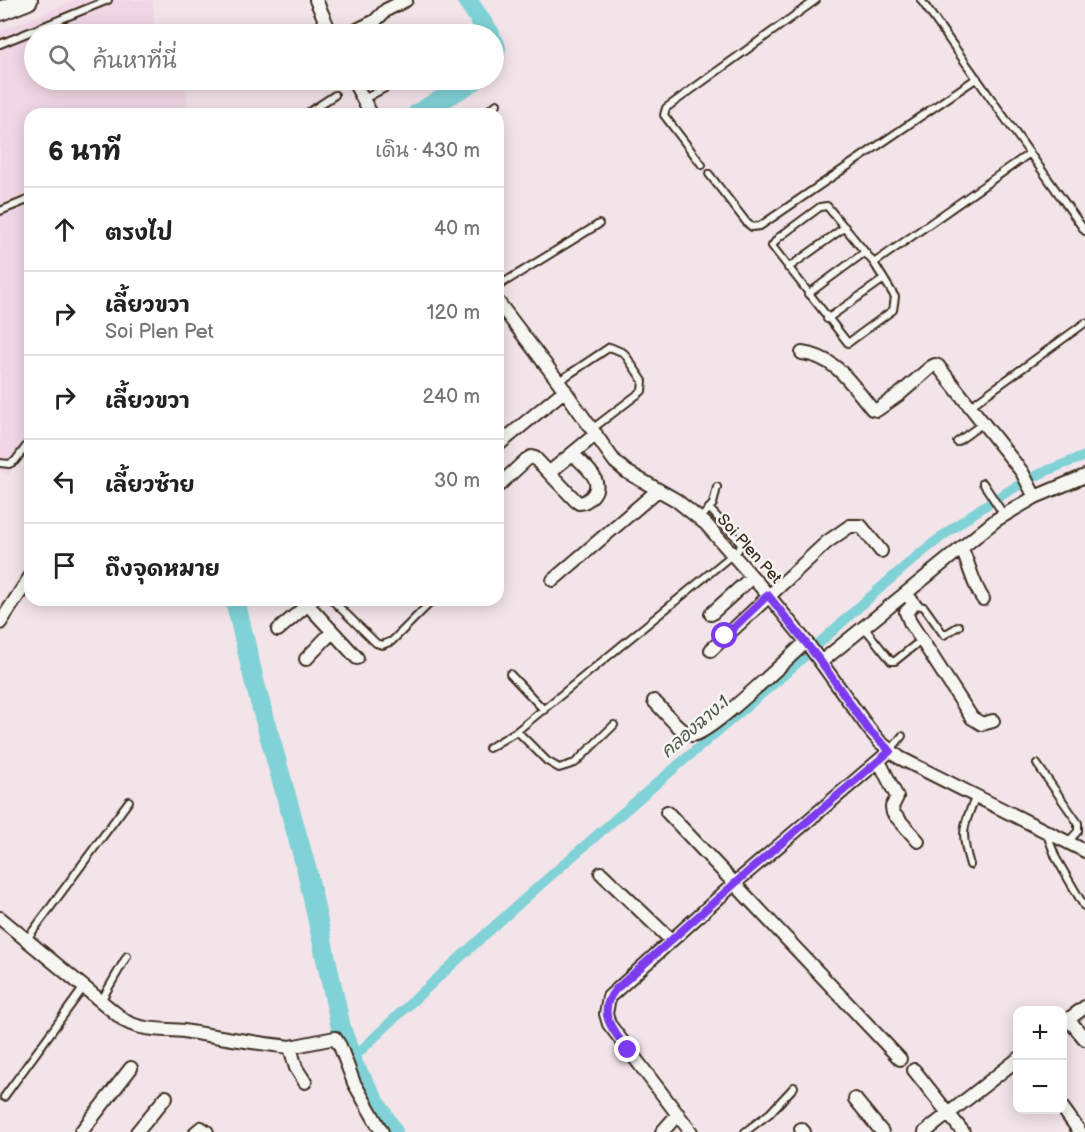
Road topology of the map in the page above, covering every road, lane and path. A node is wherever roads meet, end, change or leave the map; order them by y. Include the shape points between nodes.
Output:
1 (27, 0) edge
2 (108, 0) edge
3 (315, 0) edge
4 (406, 0) edge
5 (816, 0) edge
6 (921, 0) edge
7 (0, 11) edge
8 (49, 24) edge
9 (326, 24) edge
10 (369, 24) edge
11 (24, 34) edge
12 (0, 44) edge
13 (977, 78) junction
14 (359, 90) edge
15 (381, 90) edge
16 (335, 95) dead end
17 (364, 99) junction
18 (497, 104) dead end
19 (315, 108) edge
20 (368, 108) edge
21 (491, 108) edge
22 (1030, 153) junction
23 (702, 165) dead end
24 (709, 174) dead end
25 (24, 201) edge
26 (0, 211) edge
27 (598, 224) dead end
28 (845, 227) junction
29 (1085, 231) edge
30 (865, 252) junction
31 (874, 263) junction
32 (788, 268) junction
33 (884, 279) junction
34 (504, 282) edge
35 (808, 294) junction
36 (504, 310) edge
37 (827, 319) junction
38 (1085, 323) edge
39 (802, 352) dead end
40 (561, 386) junction
41 (976, 402) dead end
42 (982, 424) junction
43 (594, 432) junction
44 (504, 439) edge
45 (957, 442) dead end
46 (24, 449) edge
47 (573, 454) junction
48 (0, 463) edge
49 (550, 472) junction
50 (1085, 476) edge
51 (504, 481) edge
52 (983, 483) dead end
53 (717, 487) dead end
54 (658, 490) junction
55 (1034, 494) junction
56 (709, 508) junction
57 (1003, 512) junction
58 (700, 519) junction
59 (961, 548) junction
60 (881, 551) dead end
61 (733, 556) junction
62 (752, 577) junction
63 (553, 580) dead end
64 (24, 586) edge
65 (906, 593) junction
66 (768, 595) junction
67 (983, 599) dead end
68 (914, 604) junction
69 (305, 606) edge
70 (313, 606) edge
71 (338, 606) edge
72 (428, 606) edge
73 (711, 614) dead end
74 (0, 624) edge
75 (959, 626) dead end
76 (864, 627) junction
77 (278, 630) dead end
78 (332, 633) junction
79 (915, 645) dead end
80 (711, 650) dead end
81 (812, 650) junction
82 (357, 658) dead end
83 (306, 659) dead end
84 (510, 674) dead end
85 (654, 701) dead end
86 (544, 710) junction
87 (993, 721) dead end
88 (614, 725) dead end
89 (517, 731) junction
90 (902, 736) dead end
91 (489, 748) dead end
92 (890, 751) junction
93 (879, 761) junction
94 (1037, 764) dead end
95 (976, 796) junction
96 (129, 801) dead end
97 (667, 812) dead end
98 (1046, 831) junction
99 (918, 841) dead end
100 (1068, 842) junction
101 (1085, 851) edge
102 (970, 865) dead end
103 (601, 873) dead end
104 (735, 884) junction
105 (1084, 906) edge
106 (0, 918) edge
107 (27, 939) junction
108 (671, 940) junction
109 (127, 956) dead end
110 (84, 987) junction
111 (101, 1001) junction
112 (1085, 1007) edge
113 (1067, 1021) edge
114 (1067, 1023) edge
115 (1085, 1039) edge
116 (290, 1047) junction
117 (900, 1059) dead end
118 (1016, 1060) edge
119 (131, 1068) dead end
120 (914, 1070) dead end
121 (305, 1082) dead end
122 (794, 1087) dead end
123 (166, 1096) dead end
124 (4, 1097) dead end
125 (855, 1099) dead end
126 (948, 1113) junction
127 (678, 1114) junction
128 (1067, 1114) edge
129 (81, 1132) edge
130 (137, 1132) edge
131 (196, 1132) edge
132 (207, 1132) edge
133 (382, 1132) edge
134 (662, 1132) edge
135 (691, 1132) edge
136 (745, 1132) edge
137 (882, 1132) edge
138 (925, 1132) edge
139 (963, 1132) edge
140 (1080, 1132) edge

1 - 7 main road
2 - 8 lane
3 - 9 street
4 - 10 street
5 - 23 lane via 666,108 664,115
6 - 13 lane
11 - 12 lane
13 - 22 lane
13 - 24 lane via 760,226 752,227
14 - 17 street
15 - 17 lane
16 - 19 lane
17 - 20 street
18 - 21 lane
22 - 29 lane
22 - 31 lane
25 - 26 lane
27 - 34 lane
28 - 30 lane
28 - 32 lane
28 - 32 lane via 827,206 820,207 773,244 773,250
30 - 31 lane
30 - 35 lane
31 - 33 lane
32 - 35 lane
33 - 37 lane
33 - 37 lane via 895,297 893,310 850,343
35 - 37 lane
36 - 40 street, Soi Plen Pet
38 - 41 lane
39 - 42 street via 834,364 876,410 935,365
40 - 43 street, Soi Plen Pet
40 - 43 lane via 610,347 624,353 643,381 642,391
40 - 44 street
42 - 45 lane
42 - 55 street
43 - 47 street
43 - 54 street, Soi Plen Pet via 615,462
46 - 48 lane via 15,461
47 - 49 street
47 - 49 street via 598,485 589,500 579,503
49 - 51 street via 531,457
50 - 55 street
52 - 57 lane
53 - 56 lane
54 - 58 street, Soi Plen Pet
54 - 63 street
55 - 57 street
56 - 58 lane
56 - 61 lane via 741,543
57 - 59 street
58 - 61 street, Soi Plen Pet
59 - 65 street
59 - 67 street
60 - 66 street via 864,529 850,526
61 - 62 street, Soi Plen Pet
61 - 86 lane
62 - 66 street, Soi Plen Pet
62 - 73 street
64 - 74 street
65 - 68 street
65 - 76 street
66 - 80 street
66 - 81 street, Soi Plen Pet
68 - 75 lane via 924,607 944,635
68 - 87 street via 906,612 910,622 972,718 982,724
69 - 77 street
70 - 78 street
71 - 72 lane via 382,645 392,641
76 - 79 lane via 891,661
76 - 81 street
78 - 82 street
78 - 83 street
81 - 85 street via 695,736 683,731
81 - 92 street, Soi Plen Pet via 868,729
84 - 86 lane
86 - 89 lane
88 - 89 lane via 575,763 559,768 547,762
89 - 91 lane
90 - 92 lane
92 - 93 street
92 - 95 street, Soi Plen Pet
93 - 99 street via 897,797 893,813
93 - 104 street
94 - 100 lane via 1078,823 1078,831
95 - 98 street, Soi Plen Pet
95 - 102 lane via 963,832
96 - 107 lane
97 - 104 street
98 - 100 street, Soi Plen Pet
98 - 105 lane via 1056,858
100 - 101 street, Soi Plen Pet
103 - 108 street
104 - 108 street
104 - 117 street
106 - 107 street
107 - 110 street
108 - 127 street via 615,990 609,997 606,1014 609,1024
109 - 111 lane
110 - 111 street
110 - 124 lane
111 - 116 street via 134,1026
112 - 113 street
114 - 115 street
116 - 121 street
116 - 133 street via 335,1038 354,1083
118 - 126 street
119 - 129 street
120 - 126 street
122 - 136 lane
123 - 130 street
125 - 137 street
126 - 138 street
126 - 139 street
127 - 134 street
127 - 135 street
128 - 140 street
131 - 132 street via 201,1128

